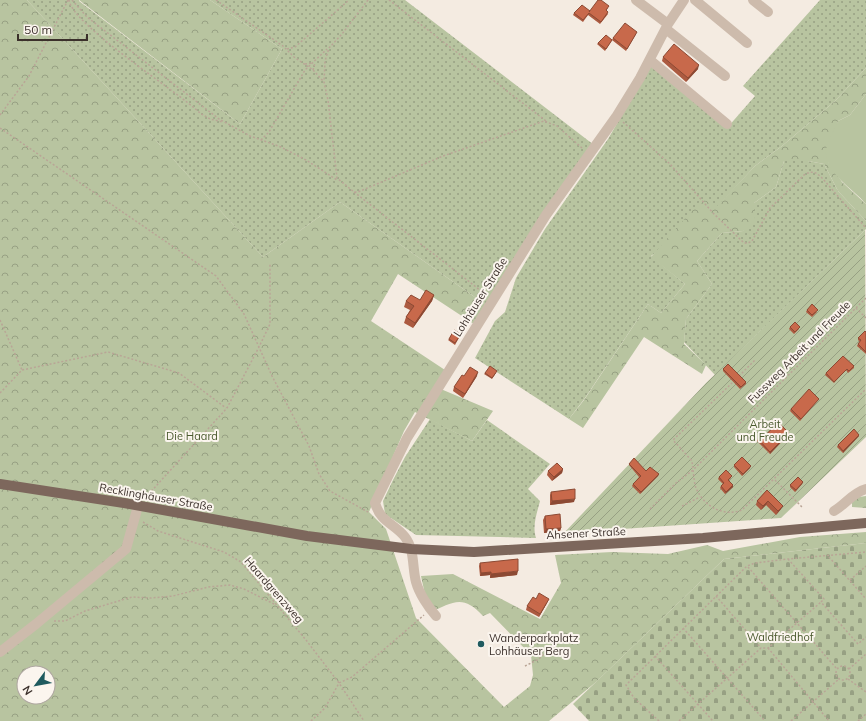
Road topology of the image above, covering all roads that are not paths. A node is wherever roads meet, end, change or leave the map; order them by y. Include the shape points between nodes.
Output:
1 (636, 0) edge
2 (684, 0) edge
3 (696, 0) edge
4 (753, 0) edge
5 (768, 12) dead end
6 (667, 27) junction
7 (747, 43) dead end
8 (650, 60) junction
9 (726, 76) dead end
10 (727, 124) dead end
11 (0, 484) edge
12 (866, 489) edge
13 (138, 506) junction
14 (834, 511) dead end
15 (866, 523) edge
16 (307, 536) joint
17 (411, 549) junction
18 (433, 613) road end
19 (0, 652) edge

1 - 6 street
2 - 6 street, Lohhäuser Straße
3 - 7 street
4 - 5 street
6 - 8 street, Lohhäuser Straße
6 - 9 street
8 - 10 street
8 - 17 street, Lohhäuser Straße via 616,117 546,214 493,299 407,438 375,503 378,513 405,537
11 - 13 main road, Recklinghäuser Straße
12 - 14 street via 851,495 842,507
13 - 16 main road, Recklinghäuser Straße
13 - 19 street via 126,549
15 - 17 main road, Ahsener Straße via 664,541 474,552
16 - 17 main road, Ahsener Straße
17 - 18 street via 416,582

